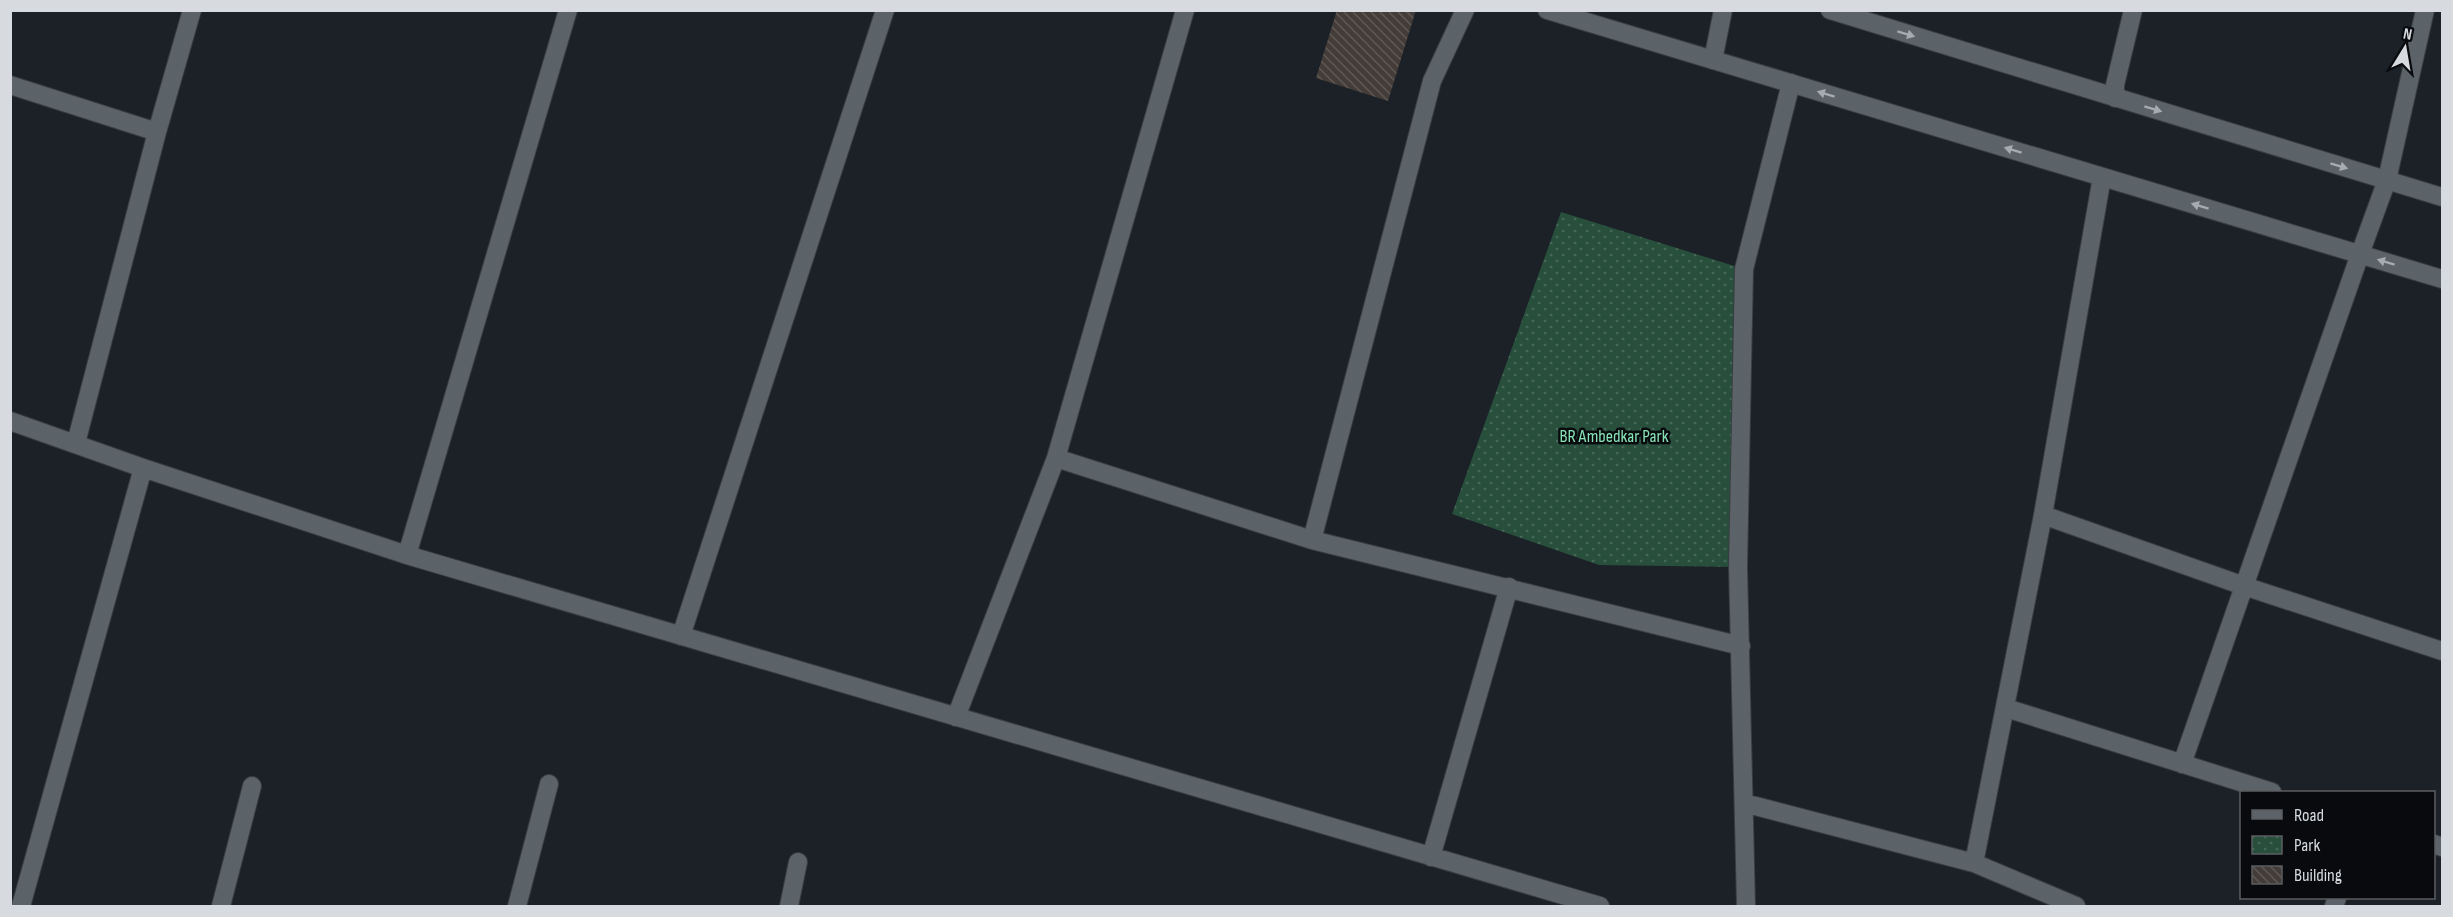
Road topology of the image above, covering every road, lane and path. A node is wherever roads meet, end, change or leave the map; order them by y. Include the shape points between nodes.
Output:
1 (192, 10) edge
2 (568, 10) edge
3 (885, 10) edge
4 (1185, 10) edge
5 (1466, 10) edge
6 (1547, 10) edge
7 (1723, 10) edge
8 (1830, 10) edge
9 (2133, 10) edge
10 (2426, 10) edge
11 (1867, 16) edge
12 (1713, 60) junction
13 (1791, 83) junction
14 (10, 85) edge
15 (2115, 98) junction
16 (157, 132) junction
17 (2102, 177) junction
18 (2386, 180) junction
19 (2442, 197) edge
20 (2360, 254) junction
21 (2442, 279) edge
22 (10, 421) edge
23 (76, 443) junction
24 (1056, 458) junction
25 (143, 468) junction
26 (2043, 515) junction
27 (1312, 540) junction
28 (407, 555) junction
29 (2244, 586) junction
30 (1509, 587) junction
31 (681, 636) junction
32 (1741, 646) junction
33 (2442, 651) edge
34 (2006, 708) junction
35 (956, 717) junction
36 (2182, 764) junction
37 (549, 784) dead end
38 (252, 786) dead end
39 (2269, 791) edge
40 (1744, 803) junction
41 (1431, 857) junction
42 (798, 862) dead end
43 (1974, 863) junction
44 (21, 906) edge
45 (221, 906) edge
46 (518, 906) edge
47 (789, 906) edge
48 (1600, 906) edge
49 (1746, 906) edge
50 (2076, 906) edge

1 - 16 street
2 - 28 street
3 - 31 street
4 - 24 street
5 - 27 street via 1432,81
6 - 12 street
7 - 12 street
8 - 11 street
9 - 15 street
10 - 18 street
11 -> 15 street
12 - 13 street
17 -> 13 street
13 - 32 street via 1744,269 1738,567
14 - 16 street
15 -> 18 street
16 - 23 street
20 -> 17 street
17 - 26 street
18 - 19 street
18 - 20 street
21 -> 20 street
20 - 29 street
22 - 23 street
23 - 25 street
24 - 27 street
24 - 35 street
25 - 28 street
25 - 44 street
26 - 29 street
26 - 34 street
27 - 30 street
28 - 31 street
29 - 33 street
29 - 36 street
30 - 32 street
30 - 41 street
31 - 35 street
32 - 40 street
34 - 36 street
34 - 43 street
35 - 41 street
36 - 39 street
37 - 46 street
38 - 45 street
40 - 43 street
40 - 49 street
41 - 48 street
42 - 47 street
43 - 50 street

